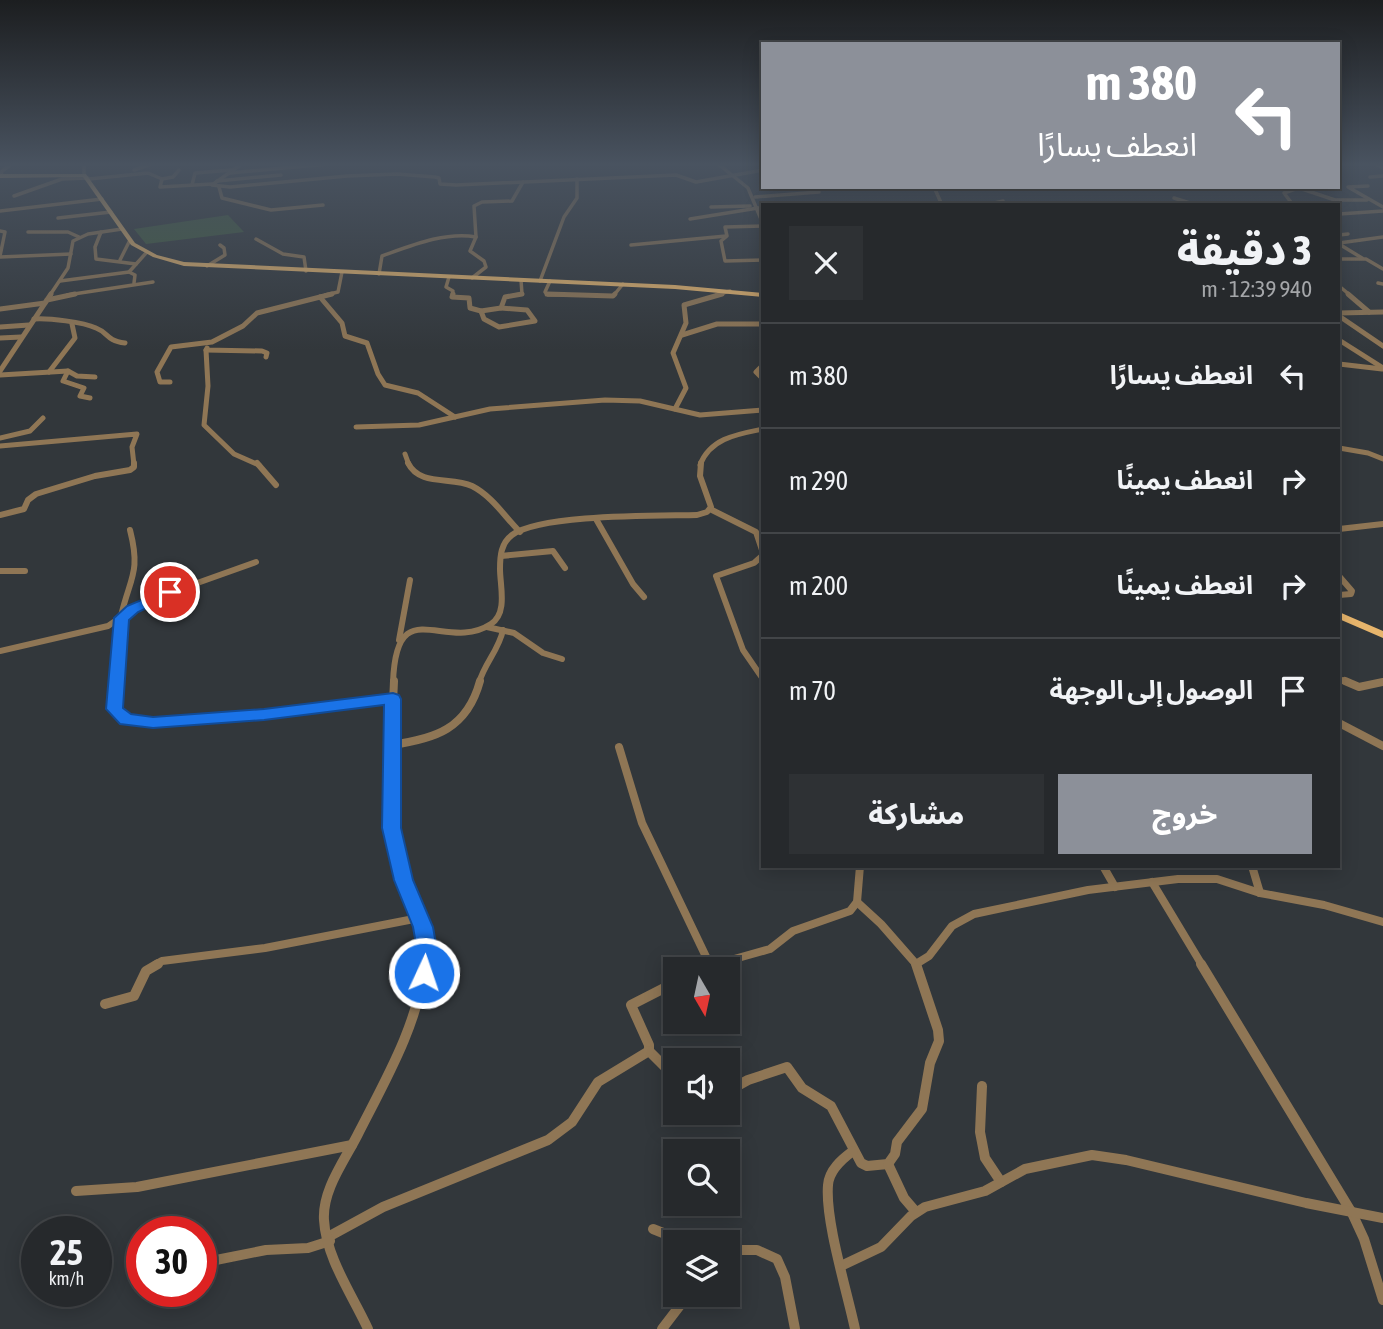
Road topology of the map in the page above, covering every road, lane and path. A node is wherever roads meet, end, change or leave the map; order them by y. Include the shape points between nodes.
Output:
1 (119, 225) edge
2 (475, 225) edge
3 (561, 225) edge
4 (761, 225) edge
5 (122, 229) junction
6 (0, 231) edge
7 (28, 232) dead end
8 (101, 232) junction
9 (1340, 234) edge
10 (1348, 234) dead end
11 (727, 236) junction
12 (79, 237) junction
13 (476, 237) junction
14 (1383, 237) edge
15 (256, 239) dead end
16 (130, 240) junction
17 (1340, 244) edge
18 (220, 245) dead end
19 (631, 245) dead end
20 (1340, 245) edge
21 (146, 253) junction
22 (71, 254) junction
23 (0, 257) edge
24 (1363, 258) junction
25 (1340, 259) edge
26 (120, 260) junction
27 (761, 260) edge
28 (136, 264) junction
29 (206, 266) junction
30 (1383, 270) edge
31 (306, 271) junction
32 (129, 272) junction
33 (342, 272) junction
34 (379, 274) junction
35 (449, 277) junction
36 (472, 278) junction
37 (521, 280) junction
38 (60, 281) junction
39 (540, 281) junction
40 (550, 281) junction
41 (153, 282) dead end
42 (134, 283) junction
43 (623, 284) junction
44 (1340, 287) edge
45 (730, 291) junction
46 (761, 295) edge
47 (320, 297) junction
48 (46, 302) junction
49 (501, 308) junction
50 (0, 309) edge
51 (481, 311) junction
52 (1370, 312) junction
53 (1383, 312) edge
54 (1340, 314) edge
55 (1340, 315) edge
56 (34, 319) junction
57 (72, 324) junction
58 (761, 324) edge
59 (29, 325) junction
60 (0, 327) edge
61 (682, 335) junction
62 (21, 337) junction
63 (0, 338) edge
64 (1340, 341) edge
65 (212, 342) junction
66 (125, 343) dead end
67 (1383, 346) edge
68 (206, 350) junction
69 (266, 357) dead end
70 (1340, 364) edge
71 (1382, 367) edge
72 (68, 371) junction
73 (49, 372) junction
74 (0, 373) edge
75 (95, 377) dead end
76 (170, 382) dead end
77 (90, 398) dead end
78 (675, 409) junction
79 (761, 410) edge
80 (455, 416) junction
81 (43, 418) dead end
82 (356, 427) dead end
83 (761, 429) edge
84 (0, 438) edge
85 (0, 446) edge
86 (1340, 448) edge
87 (405, 454) dead end
88 (1383, 459) edge
89 (276, 485) dead end
90 (710, 509) junction
91 (0, 515) edge
92 (596, 519) junction
93 (1383, 524) edge
94 (1340, 529) edge
95 (130, 530) dead end
96 (520, 531) junction
97 (761, 548) edge
98 (501, 556) junction
99 (761, 556) edge
100 (256, 562) dead end
101 (565, 568) dead end
102 (0, 571) edge
103 (26, 571) dead end
104 (1340, 577) edge
105 (410, 580) dead end
106 (1340, 595) edge
107 (644, 597) dead end
108 (1340, 615) edge
109 (121, 618) junction
110 (486, 627) junction
111 (503, 630) junction
112 (1383, 635) edge
113 (399, 641) junction
114 (0, 650) edge
115 (562, 659) dead end
116 (761, 676) edge
117 (1340, 679) edge
118 (1383, 682) edge
119 (393, 699) junction
120 (1340, 724) edge
121 (391, 745) junction
122 (1383, 746) edge
123 (619, 747) dead end
124 (860, 868) edge
125 (1104, 868) edge
126 (1253, 868) edge
127 (1152, 882) junction
128 (1115, 887) junction
129 (1260, 893) junction
130 (857, 902) junction
131 (419, 918) junction
132 (1383, 922) edge
133 (701, 957) edge
134 (740, 958) edge
135 (916, 964) junction
136 (663, 989) edge
137 (106, 1004) dead end
138 (649, 1051) junction
139 (663, 1065) edge
140 (740, 1084) edge
141 (982, 1086) dead end
142 (352, 1145) junction
143 (853, 1151) junction
144 (888, 1164) junction
145 (1000, 1182) junction
146 (76, 1191) dead end
147 (916, 1212) junction
148 (1352, 1213) junction
149 (1383, 1218) edge
150 (653, 1229) dead end
151 (663, 1233) edge
152 (329, 1239) junction
153 (740, 1250) edge
154 (217, 1260) edge
155 (843, 1265) junction
156 (1383, 1300) edge
157 (679, 1307) edge
158 (368, 1329) edge
159 (662, 1329) edge
160 (795, 1329) edge
161 (855, 1329) edge

1 - 5 main road
2 - 13 street
3 - 39 street
4 - 11 street via 725,227
5 - 8 street
5 - 16 main road
6 - 23 street via 5,232 5,244
7 - 12 street via 68,232
8 - 12 street
8 - 26 street via 95,257
9 - 10 street
11 - 19 street
11 - 27 street via 721,240 723,260
12 - 22 street via 72,243
13 - 34 street via 447,239 382,256
13 - 36 street via 470,251 486,267
14 - 17 street
15 - 31 street via 283,254 304,257
16 - 21 main road
16 - 26 street
18 - 29 street via 225,255
20 - 24 street
21 - 28 street
21 - 29 main road
22 - 23 street
22 - 38 street
24 - 25 street
24 - 30 street
26 - 28 street
28 - 32 street
29 - 31 main road
31 - 33 main road
32 - 38 street
32 - 42 street via 135,275
33 - 34 main road
33 - 47 street via 340,290
34 - 35 main road
35 - 36 main road
35 - 51 street via 446,286 453,291 452,297 469,298 470,307
36 - 37 main road
37 - 39 main road
37 - 49 street via 522,294 505,297
38 - 48 street
39 - 40 main road
40 - 43 main road
40 - 43 street via 548,295 613,296
41 - 42 street
42 - 48 street
43 - 45 main road
44 - 52 street
45 - 46 main road
45 - 61 street via 684,305
47 - 65 street via 257,313
47 - 80 street via 342,323 345,336 367,343 385,384 418,393
48 - 50 street
48 - 56 street
49 - 51 street
49 - 51 street via 527,310 535,320 499,327 484,319
52 - 53 street
52 - 54 street
55 - 67 street
56 - 57 street via 54,318
56 - 59 street
57 - 66 street via 98,328 110,341
57 - 73 street via 75,338
58 - 61 street via 723,324
59 - 60 street
59 - 62 street
61 - 78 street via 673,353 685,393
62 - 63 street
62 - 74 street
64 - 71 street
65 - 68 street
65 - 76 street via 171,347 157,372 160,382
68 - 69 street via 257,350
68 - 89 street via 204,425 234,454 258,463
70 - 71 street
72 - 73 street
72 - 75 street
72 - 77 street via 63,381 80,385 84,388 80,396
73 - 74 street
78 - 79 street via 700,415
78 - 80 street via 636,400 605,400 506,407
80 - 82 street via 419,425
81 - 84 street via 37,429
83 - 90 street via 723,438 708,448 700,471
85 - 91 street via 137,434 130,470 36,495 24,509
86 - 88 street
87 - 96 street via 415,475 476,488
90 - 92 street via 697,515
90 - 97 street via 756,532
92 - 96 street
92 - 107 street
93 - 94 street
95 - 109 street via 136,568
96 - 98 street via 505,543
98 - 101 street via 553,551
98 - 110 street via 500,614
99 - 116 street via 754,564 716,576 743,650
100 - 109 street via 158,597
102 - 103 street
104 - 106 street via 1352,591
105 - 113 street
108 - 112 main road
109 - 114 street via 100,628
109 - 119 street via 115,709 126,720 264,714
110 - 111 street
110 - 113 street via 415,630
111 - 115 street
111 - 121 street via 499,649 486,663 475,694 451,726 432,740
113 - 119 street
117 - 118 street via 1359,687
119 - 121 street
120 - 122 street
121 - 131 street via 393,837
123 - 133 street via 642,823
124 - 130 street
125 - 128 street
126 - 129 street
127 - 128 street
127 - 129 street via 1217,879
127 - 148 street
128 - 135 street via 974,914 952,926 929,956
129 - 132 street
130 - 134 street via 850,911 793,932 770,949
130 - 135 street
131 - 137 street via 265,948 162,961 146,971 134,996
131 - 142 street via 426,958 418,993 394,1062
135 - 144 street via 939,1041 922,1109 897,1142
136 - 138 street via 631,1005
138 - 139 street
138 - 152 street via 598,1082 564,1131 383,1207
140 - 143 street via 787,1067 802,1088 829,1103
141 - 145 street via 980,1132 985,1158
142 - 146 street via 137,1187
142 - 152 street via 327,1199 324,1213
143 - 144 street via 863,1165
143 - 155 street via 838,1163 828,1183
144 - 147 street
145 - 147 street
145 - 148 street via 1025,1169 1101,1155
147 - 155 street via 881,1247
148 - 149 street
148 - 156 street
150 - 151 street
152 - 154 street via 308,1248
152 - 158 street
153 - 160 street via 757,1250 778,1259
155 - 161 street
157 - 159 street

